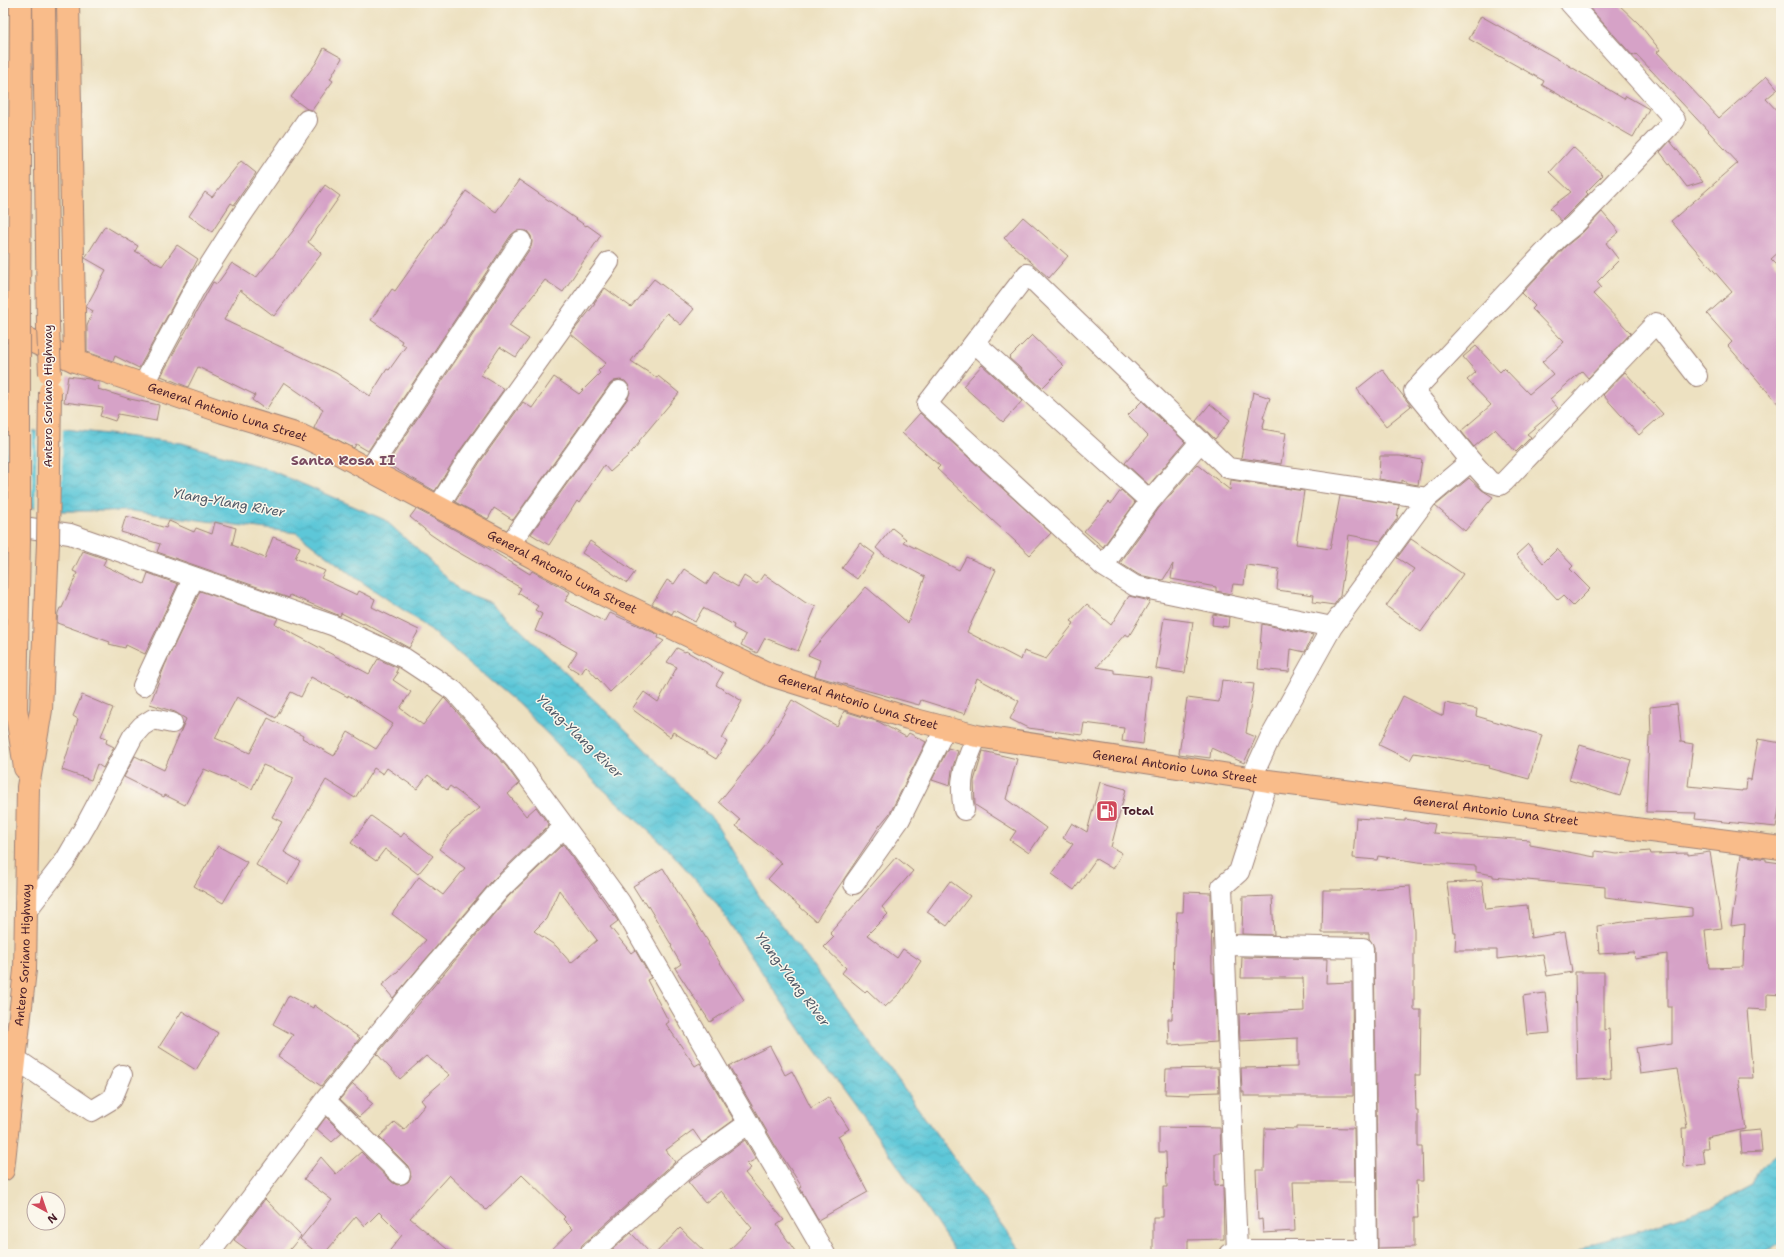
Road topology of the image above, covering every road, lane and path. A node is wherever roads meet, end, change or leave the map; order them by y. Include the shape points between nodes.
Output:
1 (21, 3) edge
2 (44, 3) edge
3 (68, 3) edge
4 (1570, 3) edge
5 (307, 120) dead end
6 (521, 241) dead end
7 (609, 262) dead end
8 (3, 328) edge
9 (975, 343) junction
10 (75, 361) junction
11 (1697, 376) dead end
12 (143, 385) junction
13 (619, 391) dead end
14 (1201, 441) junction
15 (1471, 461) junction
16 (370, 470) junction
17 (1427, 498) junction
18 (1150, 501) junction
19 (438, 507) junction
20 (3, 524) edge
21 (510, 545) junction
22 (1103, 566) junction
23 (194, 577) junction
24 (1332, 627) junction
25 (143, 686) dead end
26 (172, 723) dead end
27 (946, 727) junction
28 (977, 736) junction
29 (1260, 779) junction
30 (28, 787) junction
31 (964, 810) dead end
32 (564, 827) junction
33 (1781, 848) edge
34 (854, 884) dead end
35 (27, 910) junction
36 (1226, 944) junction
37 (16, 1059) junction
38 (122, 1075) dead end
39 (325, 1100) junction
40 (749, 1123) junction
41 (3, 1170) edge
42 (400, 1174) dead end
43 (1233, 1252) edge
44 (210, 1254) edge
45 (590, 1254) edge
46 (825, 1254) edge

1 - 30 main road, Antero Soriano Highway, bridge via 16,709
2 - 30 main road, Antero Soriano Highway, bridge via 50,382 48,543 41,710
3 - 10 main road
4 - 15 street via 1675,120 1414,391
5 - 12 street via 195,288
6 - 16 street
7 - 19 street via 470,456
8 - 10 main road, General Antonio Luna Street
9 - 14 street via 1027,274
9 - 18 street
9 - 22 street via 927,404
10 - 12 main road, General Antonio Luna Street
11 - 15 street via 1656,323 1504,482 1495,485 1490,482
12 - 16 main road, General Antonio Luna Street via 302,436
13 - 21 street
14 - 17 street via 1228,468
14 - 18 street
15 - 17 street
16 - 19 main road, General Antonio Luna Street
17 - 24 street
18 - 22 street
19 - 21 main road, General Antonio Luna Street
20 - 23 street via 70,534
21 - 27 main road, General Antonio Luna Street via 598,592 771,675 908,718
22 - 24 street via 1134,586
23 - 25 street
23 - 32 street via 332,625 408,660 454,691 515,760
24 - 29 street via 1270,738
26 - 35 street via 153,719 133,736 65,860
27 - 28 main road, General Antonio Luna Street
27 - 34 street via 900,819
28 - 29 main road, General Antonio Luna Street
28 - 31 street via 963,770 961,792
29 - 33 main road, General Antonio Luna Street
29 - 36 street via 1240,869 1222,887
30 - 35 main road, Antero Soriano Highway
32 - 39 street via 500,889
32 - 40 street via 620,902
35 - 37 main road, Antero Soriano Highway via 25,970
36 - 43 street
36 - 43 street via 1363,948 1367,1250
37 - 38 street via 92,1111 112,1099
37 - 41 main road, Antero Soriano Highway
39 - 42 street
39 - 44 street via 262,1181
40 - 45 street via 686,1168
40 - 46 street

